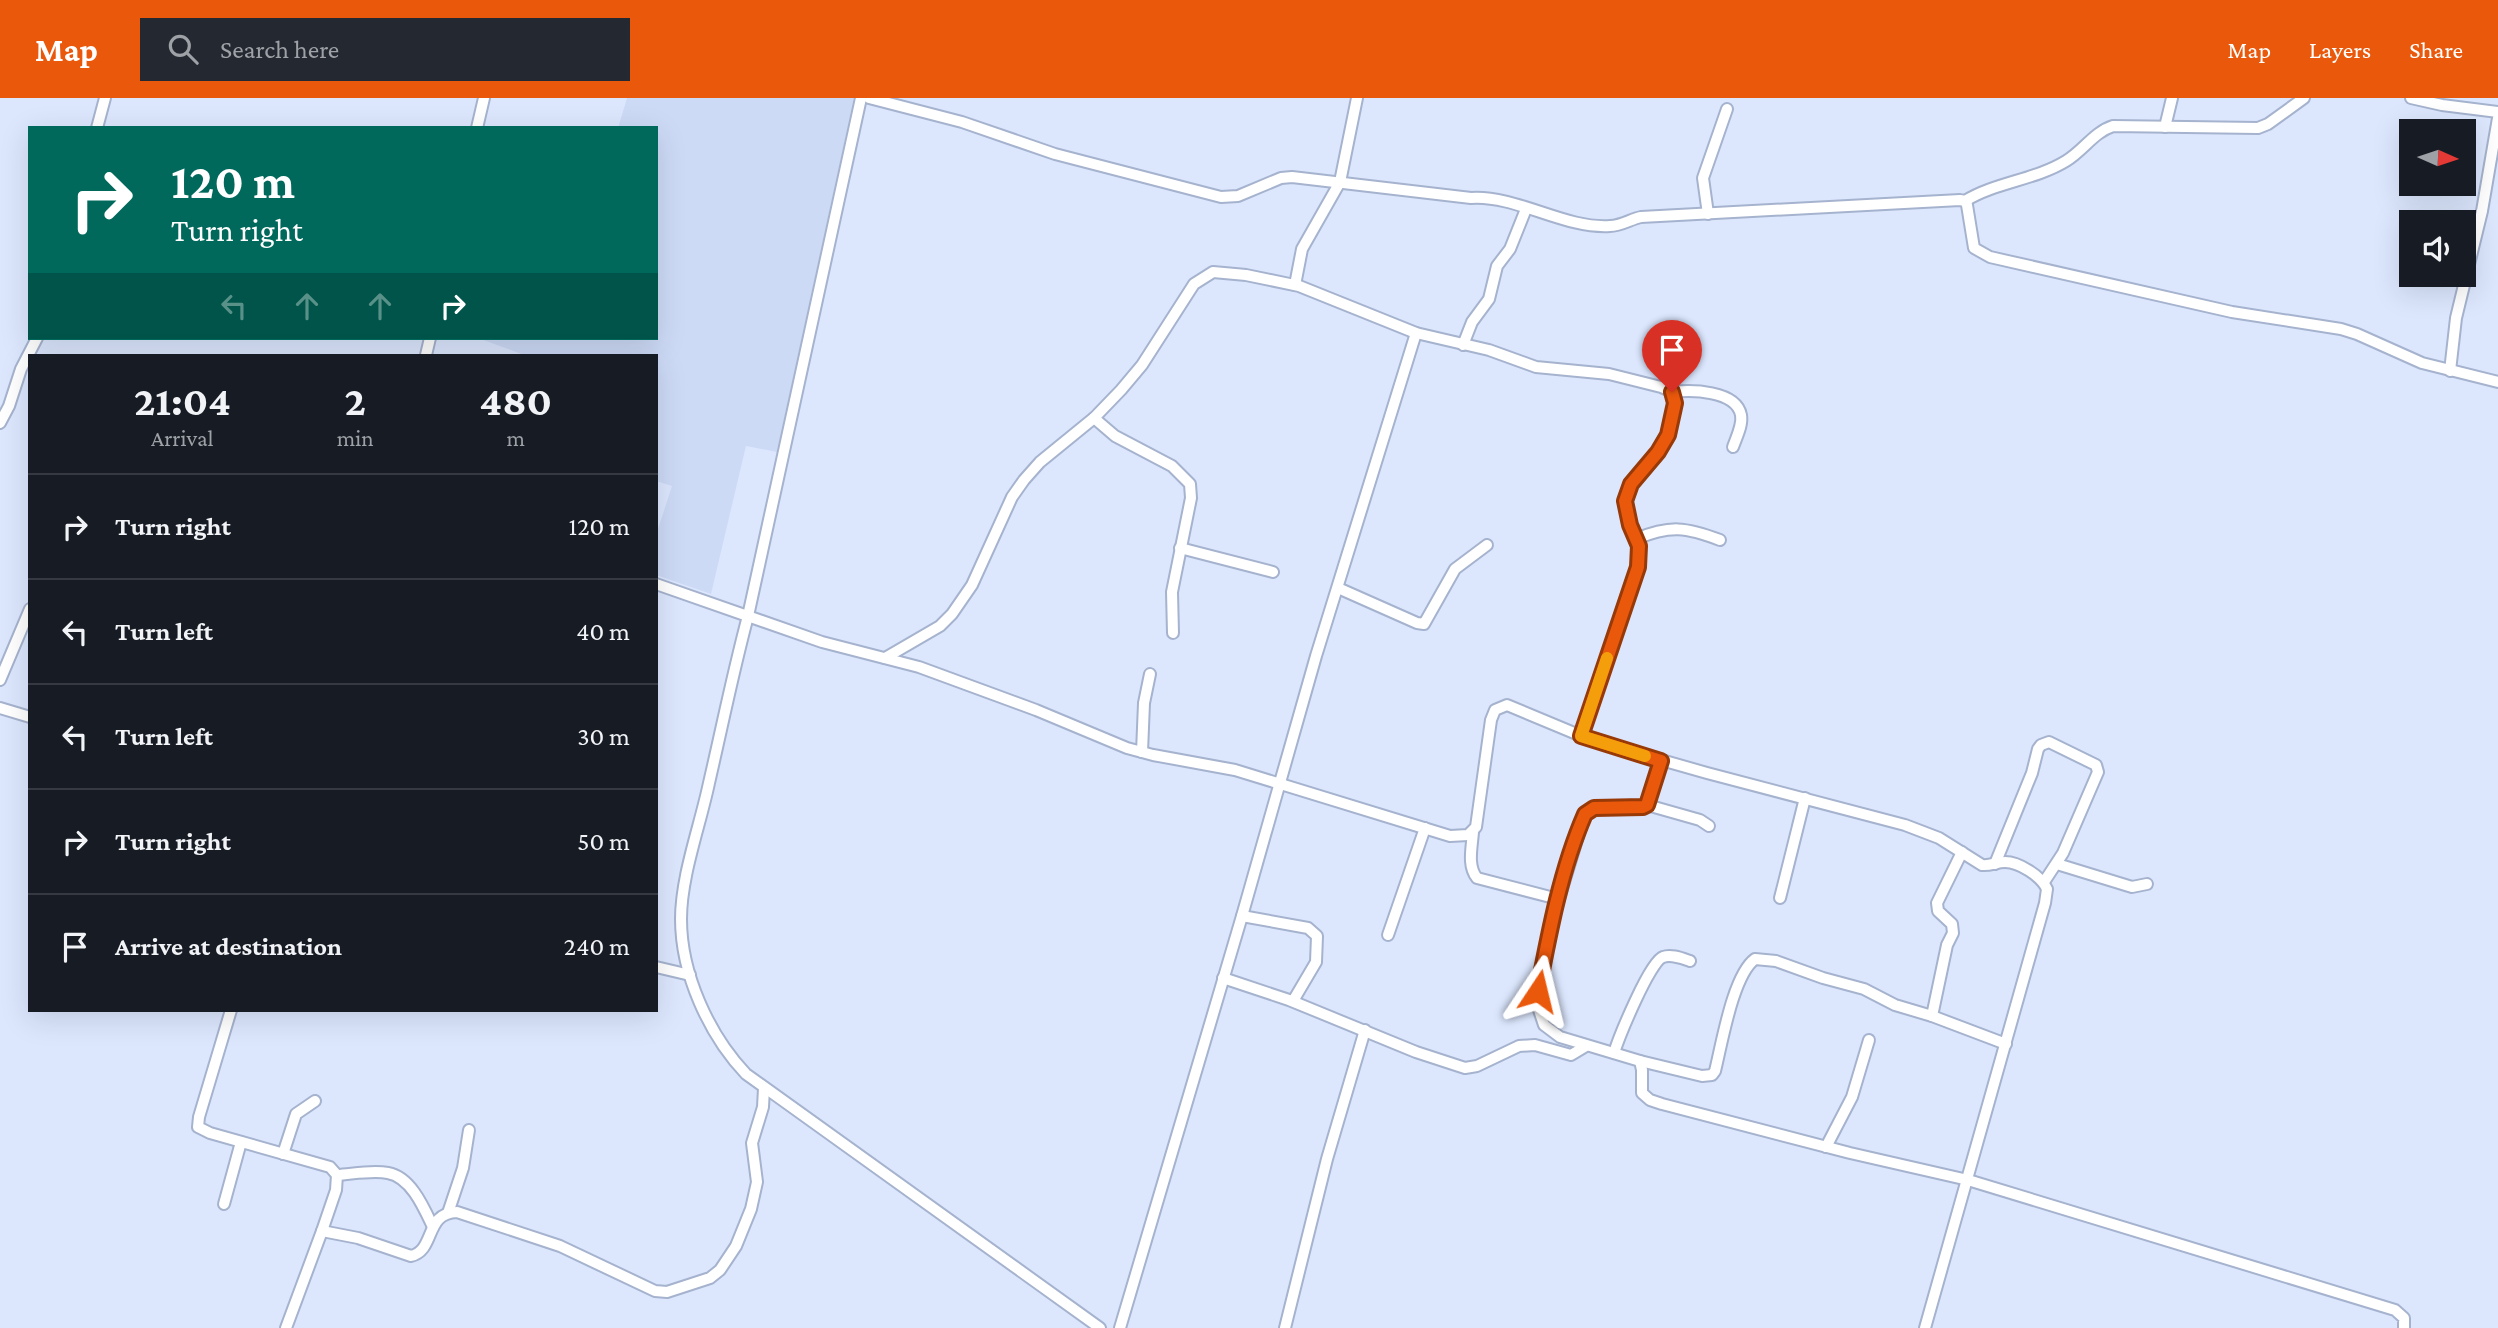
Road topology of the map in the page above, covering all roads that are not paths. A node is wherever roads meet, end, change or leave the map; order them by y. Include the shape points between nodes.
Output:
1 (105, 98) edge
2 (484, 98) edge
3 (860, 98) edge
4 (869, 98) edge
5 (1357, 98) edge
6 (2172, 98) edge
7 (2304, 98) edge
8 (2411, 98) edge
9 (1727, 109) dead end
10 (2498, 112) edge
11 (2498, 118) edge
12 (98, 126) edge
13 (477, 126) edge
14 (2165, 127) junction
15 (1340, 183) junction
16 (1965, 201) junction
17 (1526, 209) junction
18 (1708, 214) junction
19 (1295, 285) junction
20 (1416, 333) junction
21 (1463, 345) junction
22 (28, 355) edge
23 (2450, 371) junction
24 (2498, 382) edge
25 (1672, 392) junction
26 (1094, 418) junction
27 (0, 424) edge
28 (1733, 447) dead end
29 (1636, 539) junction
30 (1720, 540) dead end
31 (1487, 545) dead end
32 (1180, 548) junction
33 (1273, 572) dead end
34 (658, 585) edge
35 (1338, 588) junction
36 (28, 614) edge
37 (748, 617) junction
38 (1173, 632) dead end
39 (885, 658) junction
40 (1150, 674) dead end
41 (0, 680) edge
42 (0, 708) edge
43 (28, 716) edge
44 (1581, 736) junction
45 (1142, 752) junction
46 (1661, 761) junction
47 (1279, 783) junction
48 (1805, 798) junction
49 (1647, 805) junction
50 (1709, 826) dead end
51 (1425, 828) junction
52 (1473, 832) junction
53 (1962, 852) junction
54 (1995, 864) junction
55 (2057, 864) junction
56 (2044, 882) junction
57 (2147, 884) dead end
58 (1558, 898) junction
59 (1780, 898) dead end
60 (1242, 916) junction
61 (1388, 935) dead end
62 (1689, 961) dead end
63 (658, 967) edge
64 (690, 975) junction
65 (1223, 978) junction
66 (1293, 1001) junction
67 (230, 1012) edge
68 (1931, 1016) junction
69 (1364, 1030) junction
70 (1869, 1040) dead end
71 (2006, 1044) junction
72 (1586, 1046) junction
73 (1614, 1053) junction
74 (1640, 1061) junction
75 (764, 1088) junction
76 (315, 1101) dead end
77 (469, 1130) dead end
78 (241, 1142) junction
79 (1826, 1147) junction
80 (284, 1154) junction
81 (337, 1175) junction
82 (1968, 1180) junction
83 (224, 1204) dead end
84 (448, 1213) junction
85 (433, 1227) junction
86 (322, 1231) junction
87 (286, 1328) edge
88 (1100, 1328) edge
89 (1120, 1328) edge
90 (1285, 1328) edge
91 (1925, 1328) edge
92 (2404, 1328) edge

1 - 12 street
2 - 13 street
3 - 37 street
4 - 15 street via 962,122 1055,154 1221,197 1238,196 1281,178
5 - 15 street
6 - 14 street
7 - 14 street via 2258,128
8 - 10 street
9 - 18 street via 1703,178
11 - 23 street via 2456,318
14 - 16 street via 2107,128 2064,163
15 - 17 street via 1487,197
15 - 19 street via 1302,249
16 - 18 street
16 - 23 street via 1974,248 1990,257 2232,312 2341,329
17 - 18 street via 1606,227 1641,217
17 - 21 street via 1497,266 1489,299
19 - 20 street
19 - 26 street via 1225,272 1203,277 1142,365
20 - 21 street
20 - 35 street
21 - 25 street via 1536,367 1609,374
22 - 27 street
23 - 24 street
25 - 28 street via 1710,392 1730,401 1741,418
25 - 29 street via 1675,403 1668,435 1627,493 1626,510
26 - 32 street via 1115,436 1171,466 1190,484
26 - 39 street via 1024,480 972,585 952,614
29 - 30 street via 1670,528
29 - 44 street via 1638,567
31 - 35 street via 1454,569 1424,624
32 - 33 street
32 - 38 street via 1172,592
34 - 37 street
35 - 47 street
36 - 41 street
37 - 39 street
37 - 64 street via 683,898 683,944
39 - 45 street
40 - 45 street
42 - 43 street
44 - 46 street
44 - 52 street via 1512,706 1499,707 1491,720 1479,820
45 - 47 street
46 - 48 street
46 - 49 street
47 - 51 street
47 - 60 street
48 - 53 street via 1905,825
48 - 59 street
49 - 50 street
49 - 58 street via 1594,808 1585,814
51 - 52 street via 1461,837
51 - 61 street
52 - 58 street via 1473,875
53 - 54 street via 1982,864
53 - 68 street via 1937,904 1953,933
54 - 55 street via 2038,749 2049,742 2098,769
54 - 56 street via 2015,864
55 - 56 street
55 - 57 street via 2132,887
56 - 71 street via 2045,903
58 - 72 street via 1538,1007 1544,1025 1553,1033
60 - 65 street
60 - 66 street via 1308,928 1317,936 1316,962
62 - 73 street via 1667,956 1658,960
63 - 64 street
64 - 75 street via 720,1041 746,1074
65 - 66 street
65 - 89 street
66 - 69 street
67 - 78 street via 198,1127
68 - 71 street
68 - 74 street via 1864,989 1776,961 1755,959 1738,984 1712,1075
69 - 72 street via 1465,1068 1519,1046 1535,1045 1571,1055
69 - 90 street
70 - 79 street via 1852,1097
71 - 82 street
72 - 73 street
73 - 74 street
74 - 79 street via 1642,1093 1650,1100
75 - 84 street via 752,1143 757,1182 751,1209 729,1258 703,1281 655,1292 560,1246 466,1214
75 - 88 street
76 - 80 street via 296,1114
77 - 84 street via 463,1168
78 - 80 street
78 - 83 street
79 - 82 street
80 - 81 street via 330,1167
81 - 85 street via 381,1172 397,1176 413,1192
81 - 86 street
82 - 91 street
82 - 92 street via 2395,1310 2404,1318
84 - 85 street
85 - 86 street via 421,1251 411,1256
86 - 87 street

